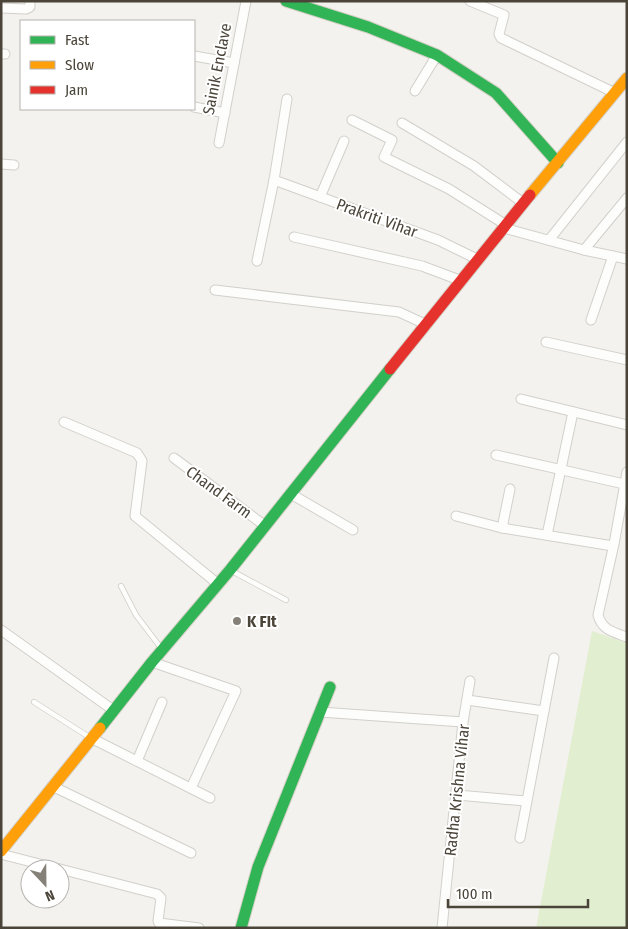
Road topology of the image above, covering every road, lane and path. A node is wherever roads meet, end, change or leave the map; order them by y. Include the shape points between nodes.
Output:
1 (30, 1) edge
2 (246, 1) edge
3 (286, 1) edge
4 (476, 2) edge
5 (1, 8) edge
6 (437, 55) junction
7 (195, 56) edge
8 (234, 63) junction
9 (627, 78) edge
10 (414, 91) dead end
11 (615, 93) junction
12 (287, 98) dead end
13 (195, 107) edge
14 (225, 113) junction
15 (352, 120) dead end
16 (402, 123) dead end
17 (344, 141) dead end
18 (627, 142) edge
19 (219, 144) dead end
20 (558, 163) junction
21 (1, 164) edge
22 (14, 165) dead end
23 (274, 180) junction
24 (320, 197) junction
25 (627, 198) edge
26 (523, 203) junction
27 (505, 227) junction
28 (294, 237) dead end
29 (549, 240) junction
30 (584, 250) junction
31 (613, 256) junction
32 (479, 260) junction
33 (627, 260) edge
34 (258, 261) dead end
35 (462, 280) junction
36 (215, 290) dead end
37 (591, 320) dead end
38 (427, 325) junction
39 (546, 342) dead end
40 (627, 360) edge
41 (521, 399) dead end
42 (574, 412) junction
43 (64, 422) dead end
44 (627, 425) edge
45 (496, 455) dead end
46 (174, 458) dead end
47 (560, 469) junction
48 (627, 472) edge
49 (624, 484) junction
50 (510, 489) dead end
51 (290, 494) junction
52 (456, 516) dead end
53 (264, 525) junction
54 (502, 528) junction
55 (353, 530) dead end
56 (546, 535) junction
57 (613, 546) junction
58 (230, 570) junction
59 (218, 584) junction
60 (121, 586) dead end
61 (286, 600) dead end
62 (1, 630) edge
63 (627, 637) edge
64 (162, 649) junction
65 (554, 658) dead end
66 (152, 662) junction
67 (470, 681) dead end
68 (330, 687) dead end
69 (467, 700) junction
70 (34, 702) dead end
71 (162, 702) dead end
72 (114, 710) junction
73 (544, 711) junction
74 (320, 712) junction
75 (463, 722) junction
76 (91, 738) junction
77 (137, 761) junction
78 (52, 786) junction
79 (191, 788) junction
80 (456, 795) junction
81 (210, 798) dead end
82 (526, 801) junction
83 (520, 838) dead end
84 (1, 850) edge
85 (191, 853) dead end
86 (1, 854) edge
87 (20, 859) edge
88 (70, 872) edge
89 (199, 928) edge
90 (241, 928) edge
91 (442, 928) edge

1 - 5 street via 26,10
2 - 8 street, Sainik Enclave
3 - 6 street via 368,27
4 - 11 street via 504,14 501,38
6 - 10 street
6 - 20 street via 496,93
7 - 8 street
8 - 14 street, Sainik Enclave
9 - 11 street
11 - 20 street
12 - 23 street
13 - 14 street
14 - 19 street, Sainik Enclave
15 - 27 street via 392,140 384,157 450,189
16 - 26 street via 474,166
17 - 24 street
18 - 29 street
20 - 26 street
21 - 22 street
23 - 24 street, Prakriti Vihar
23 - 34 street
24 - 32 street, Prakriti Vihar via 438,240
25 - 30 street
26 - 27 street
27 - 29 street
27 - 32 street
28 - 35 street via 422,266
29 - 30 street
30 - 31 street
31 - 33 street
31 - 37 street
32 - 35 street
35 - 38 street
36 - 38 street via 399,312
38 - 51 street
39 - 40 street
41 - 42 street
42 - 44 street
42 - 47 street
43 - 59 street via 138,453 142,461 135,516
45 - 47 street
46 - 53 street, Chand Farm
47 - 49 street
47 - 56 street
48 - 49 street
49 - 57 street
50 - 54 street
51 - 53 street
51 - 55 street
52 - 54 street
53 - 58 street
54 - 56 street
56 - 57 street
57 - 63 street via 598,615 601,624
58 - 59 street
58 - 61 lane
59 - 64 street
60 - 64 lane via 136,615
62 - 72 street
64 - 66 street
65 - 73 street
66 - 72 street
66 - 79 street via 236,691
67 - 69 street, Radha Krishna Vihar
68 - 74 street
69 - 73 street
69 - 75 street, Radha Krishna Vihar
70 - 76 lane
71 - 77 street
72 - 76 street
73 - 82 street
74 - 75 street
74 - 90 street via 258,868
75 - 80 street, Radha Krishna Vihar
76 - 77 street
76 - 78 street
77 - 79 street
78 - 84 street
78 - 85 street
79 - 81 street
80 - 82 street
80 - 91 street, Radha Krishna Vihar
82 - 83 street
86 - 87 street
88 - 89 street via 157,894 161,898 159,923

